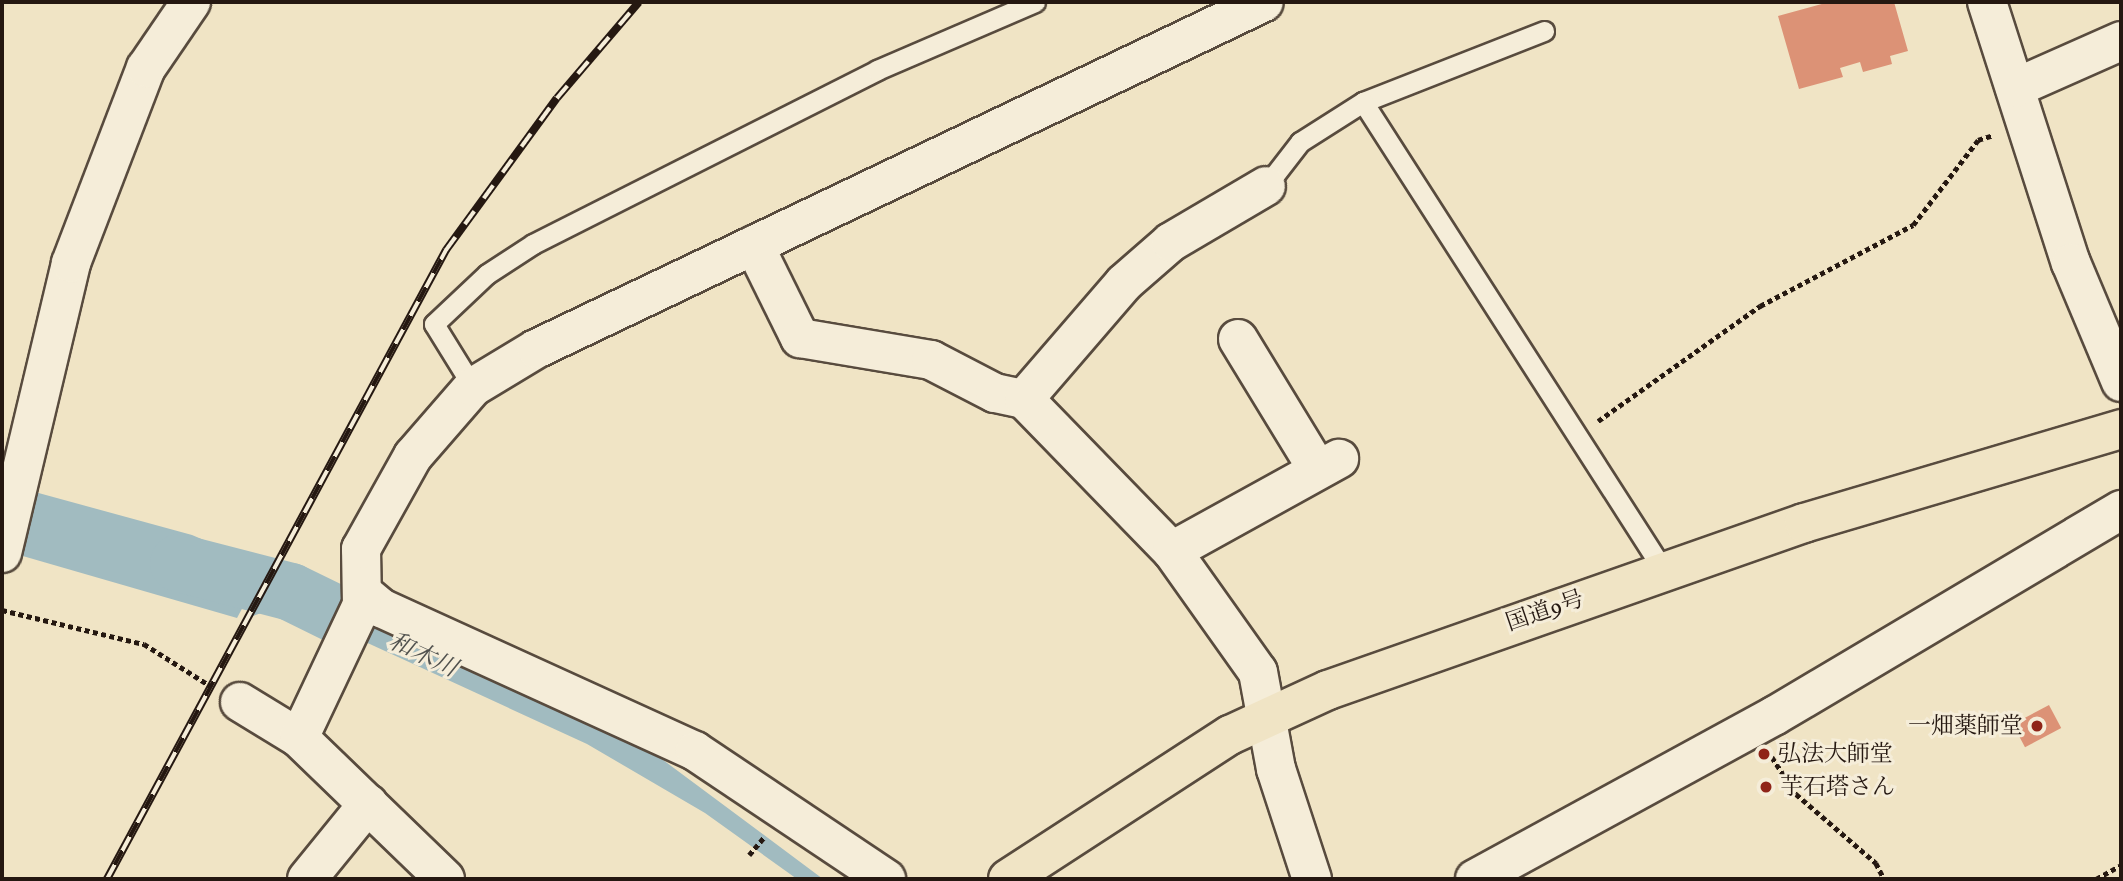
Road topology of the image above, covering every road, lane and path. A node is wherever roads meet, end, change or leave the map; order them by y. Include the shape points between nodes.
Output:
1 (191, 2) edge
2 (1035, 2) edge
3 (1264, 2) edge
4 (1987, 2) edge
5 (1544, 31) dead end
6 (2121, 41) edge
7 (1363, 102) junction
8 (2021, 106) junction
9 (1266, 186) joint
10 (754, 245) junction
11 (1238, 339) dead end
12 (2121, 382) edge
13 (473, 387) junction
14 (1024, 399) junction
15 (2121, 429) edge
16 (1580, 434) junction
17 (2121, 510) edge
18 (1172, 551) junction
19 (2, 554) edge
20 (1664, 571) junction
21 (362, 598) junction
22 (2, 610) edge
23 (240, 702) joint
24 (1270, 716) junction
25 (1752, 727) junction
26 (299, 738) junction
27 (368, 804) junction
28 (2121, 865) edge
29 (307, 879) edge
30 (445, 879) edge
31 (886, 879) edge
32 (1008, 879) edge
33 (1312, 879) edge
34 (1475, 879) edge
35 (1884, 879) edge
36 (2096, 879) edge

1 - 19 street via 146,68 106,160 71,263
2 - 13 lane via 877,70 533,244 487,274 434,324
3 - 10 street
4 - 8 street
5 - 7 lane
6 - 8 street
7 - 9 lane via 1300,142
7 - 16 lane
8 - 12 street via 2071,263
8 - 16 path via 1978,140 1913,225 1760,306
9 - 14 street via 1171,242 1133,275
10 - 13 street via 536,349
10 - 14 street via 800,338 931,360 995,393
11 - 18 street via 1328,465
13 - 21 street via 413,456 361,550
14 - 18 street
15 - 20 highway, 国道9号
16 - 20 lane
17 - 25 street
18 - 24 street via 1244,646
20 - 24 highway, 国道9号 via 1427,651
21 - 26 street via 343,652
21 - 31 street via 695,751
22 - 23 path via 144,644
23 - 26 street
24 - 32 highway, 国道9号 via 1125,799
24 - 33 street via 1276,769
25 - 34 street
25 - 35 path via 1796,794 1876,863
26 - 27 street
27 - 29 street
27 - 30 street
28 - 36 path

